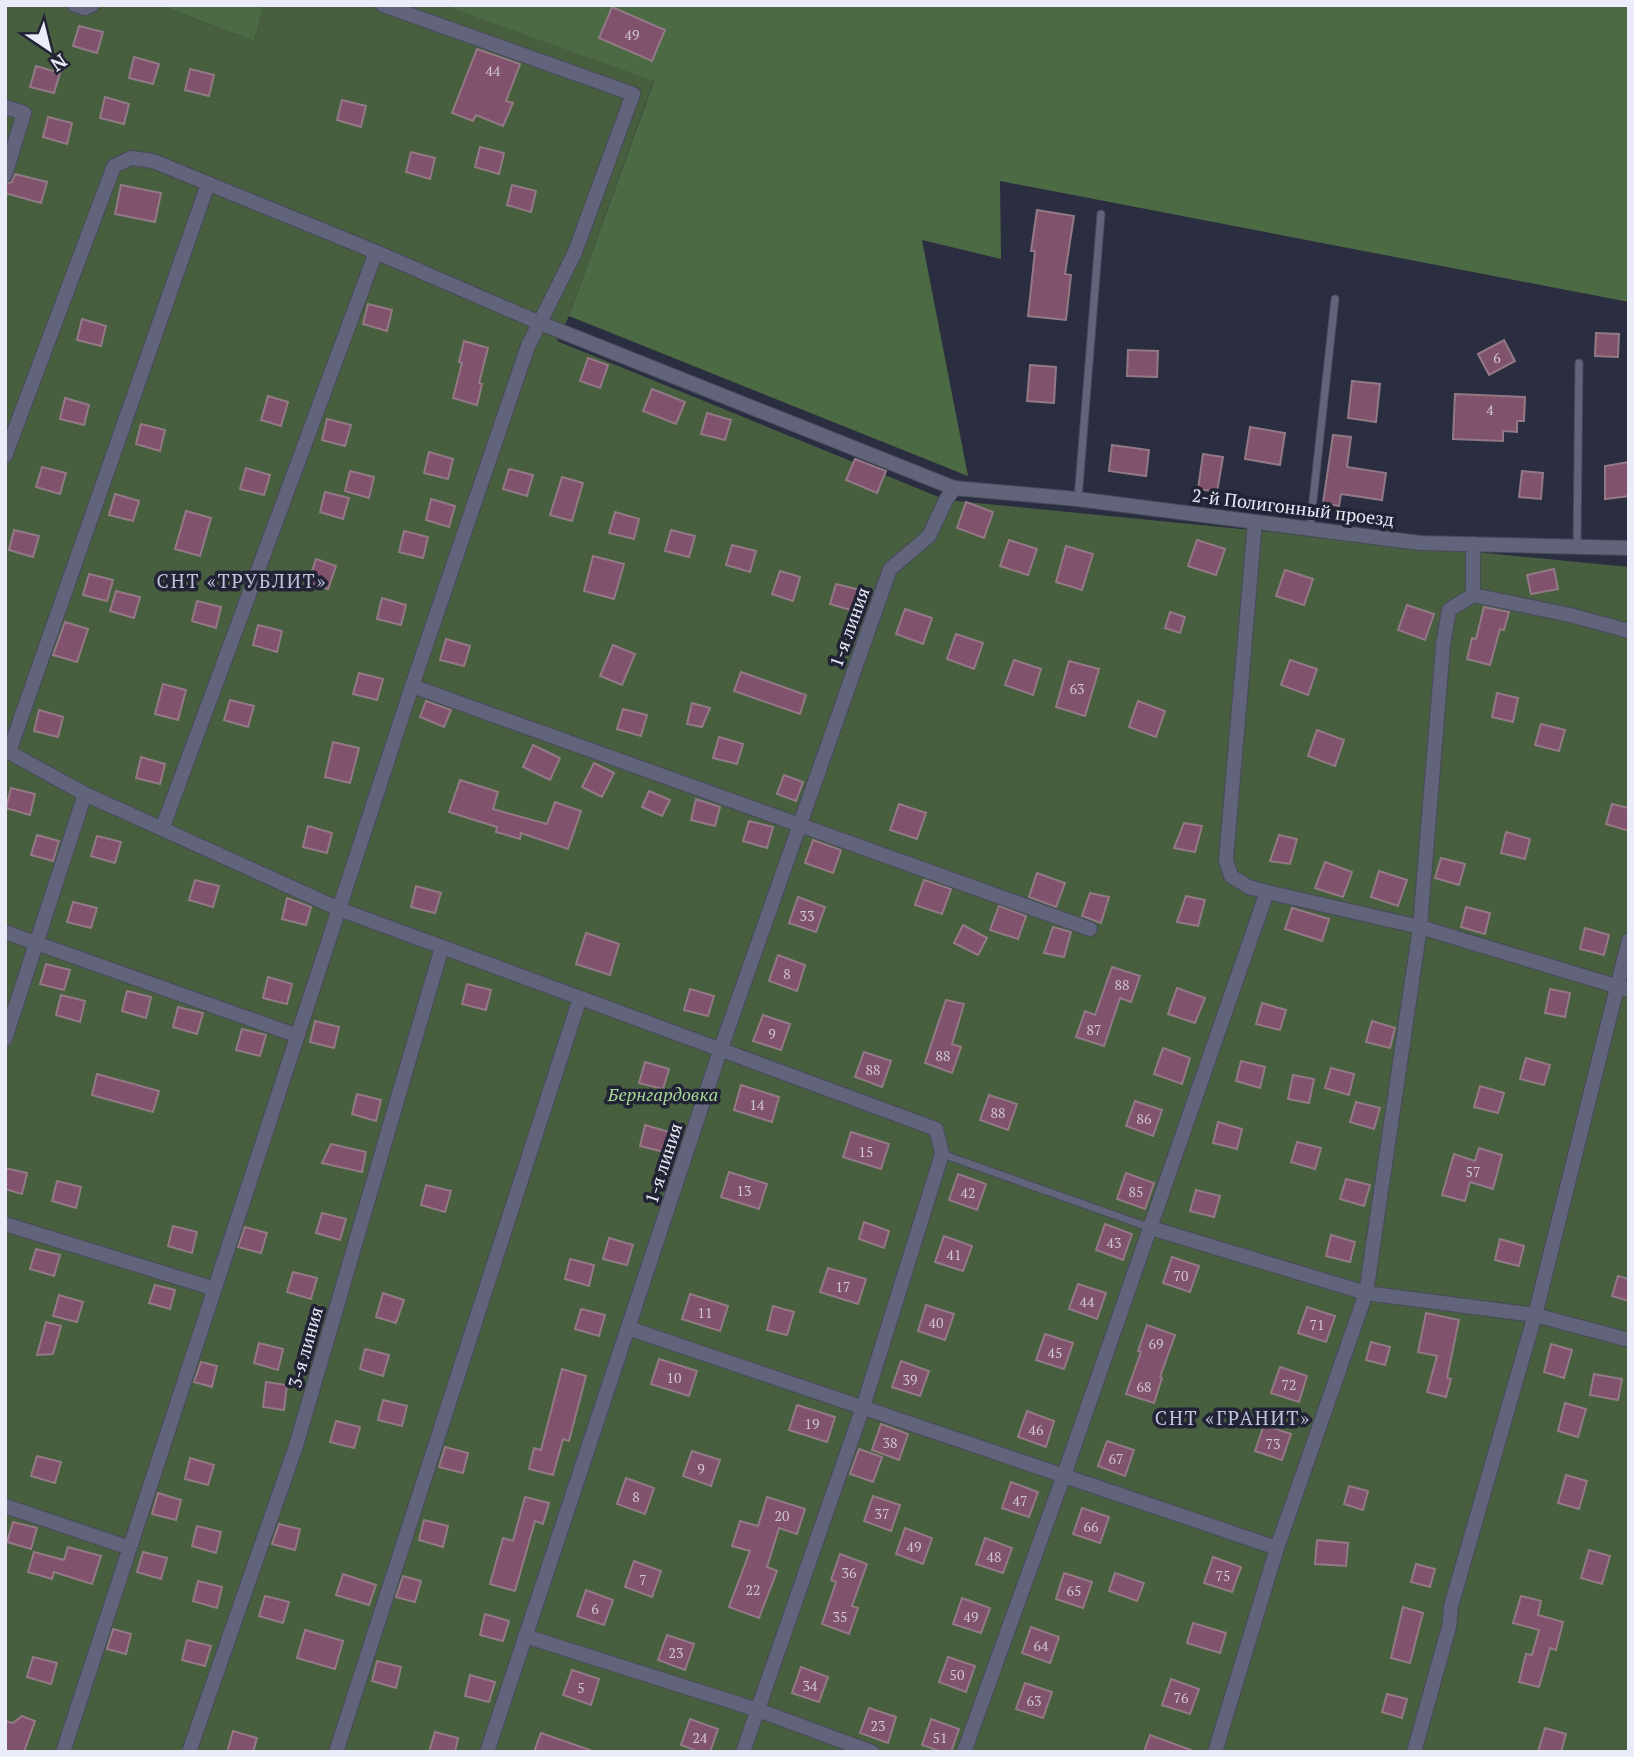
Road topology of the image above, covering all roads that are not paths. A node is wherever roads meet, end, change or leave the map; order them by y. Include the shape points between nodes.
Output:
1 (75, 5) edge
2 (92, 5) edge
3 (383, 5) edge
4 (5, 107) edge
5 (5, 175) edge
6 (208, 184) junction
7 (1101, 214) dead end
8 (376, 252) junction
9 (1335, 299) dead end
10 (540, 323) junction
11 (1579, 363) dead end
12 (5, 456) edge
13 (954, 488) junction
14 (1077, 499) junction
15 (1255, 522) junction
16 (1310, 529) junction
17 (1473, 544) junction
18 (1577, 547) junction
19 (1629, 548) edge
20 (1473, 595) junction
21 (1629, 631) edge
22 (412, 686) junction
23 (7, 751) edge
24 (85, 794) junction
25 (799, 824) junction
26 (162, 829) junction
27 (1267, 892) junction
28 (339, 909) junction
29 (1420, 927) junction
30 (1090, 929) dead end
31 (5, 932) edge
32 (1629, 940) edge
33 (36, 944) junction
34 (442, 947) junction
35 (1622, 988) edge
36 (580, 998) junction
37 (298, 1036) junction
38 (5, 1039) edge
39 (720, 1051) junction
40 (942, 1154) junction
41 (5, 1224) edge
42 (1151, 1228) junction
43 (215, 1289) junction
44 (1366, 1293) junction
45 (1535, 1315) junction
46 (628, 1328) junction
47 (1629, 1340) edge
48 (863, 1407) junction
49 (1064, 1475) junction
50 (5, 1506) edge
51 (130, 1548) junction
52 (1277, 1548) junction
53 (525, 1636) junction
54 (758, 1710) junction
55 (63, 1752) edge
56 (189, 1752) edge
57 (336, 1752) edge
58 (487, 1752) edge
59 (743, 1752) edge
60 (872, 1752) edge
61 (964, 1752) edge
62 (1215, 1752) edge
63 (1414, 1752) edge

1 - 2 street
3 - 10 street via 634,94 575,252
4 - 5 street via 24,113
6 - 8 street, 2-й Полигонный проезд
6 - 12 street, 2-й Полигонный проезд via 153,161 131,158 114,166
6 - 23 street
7 - 14 lane
8 - 10 street, 2-й Полигонный проезд
8 - 26 street
9 - 16 lane
10 - 13 street, 2-й Полигонный проезд
10 - 22 street via 528,346
11 - 18 lane
13 - 14 street, 2-й Полигонный проезд
13 - 25 street, 1-я линия via 929,536 890,569
14 - 15 street, 2-й Полигонный проезд
15 - 16 street, 2-й Полигонный проезд
15 - 27 street via 1226,860 1231,876
16 - 17 street, 2-й Полигонный проезд via 1420,543
17 - 18 street, 2-й Полигонный проезд
17 - 20 street
18 - 19 street, 2-й Полигонный проезд
20 - 21 street
20 - 29 street via 1449,610 1443,645
22 - 25 street
22 - 28 street
23 - 24 street
24 - 26 street
24 - 33 street
25 - 30 street
25 - 39 street, 1-я линия
26 - 28 street
27 - 29 street
27 - 42 street
28 - 34 street
28 - 37 street
29 - 35 street
29 - 44 street
31 - 33 street
32 - 35 street
33 - 37 street
33 - 38 street
34 - 36 street
34 - 56 street, 3-я линия via 296,1447
35 - 45 street
36 - 39 street
36 - 57 street
37 - 43 street
39 - 40 street via 936,1129
39 - 46 street, 1-я линия
40 - 42 lane
40 - 48 street
41 - 43 street
42 - 44 street
42 - 49 street
43 - 51 street
44 - 45 street
44 - 52 street
45 - 47 street
45 - 63 street
46 - 48 street
46 - 53 street, 1-я линия
48 - 49 street
48 - 54 street
49 - 52 street
49 - 61 street
50 - 51 street
51 - 55 street
52 - 62 street
53 - 54 street
53 - 58 street, 1-я линия
54 - 59 street
54 - 60 street

